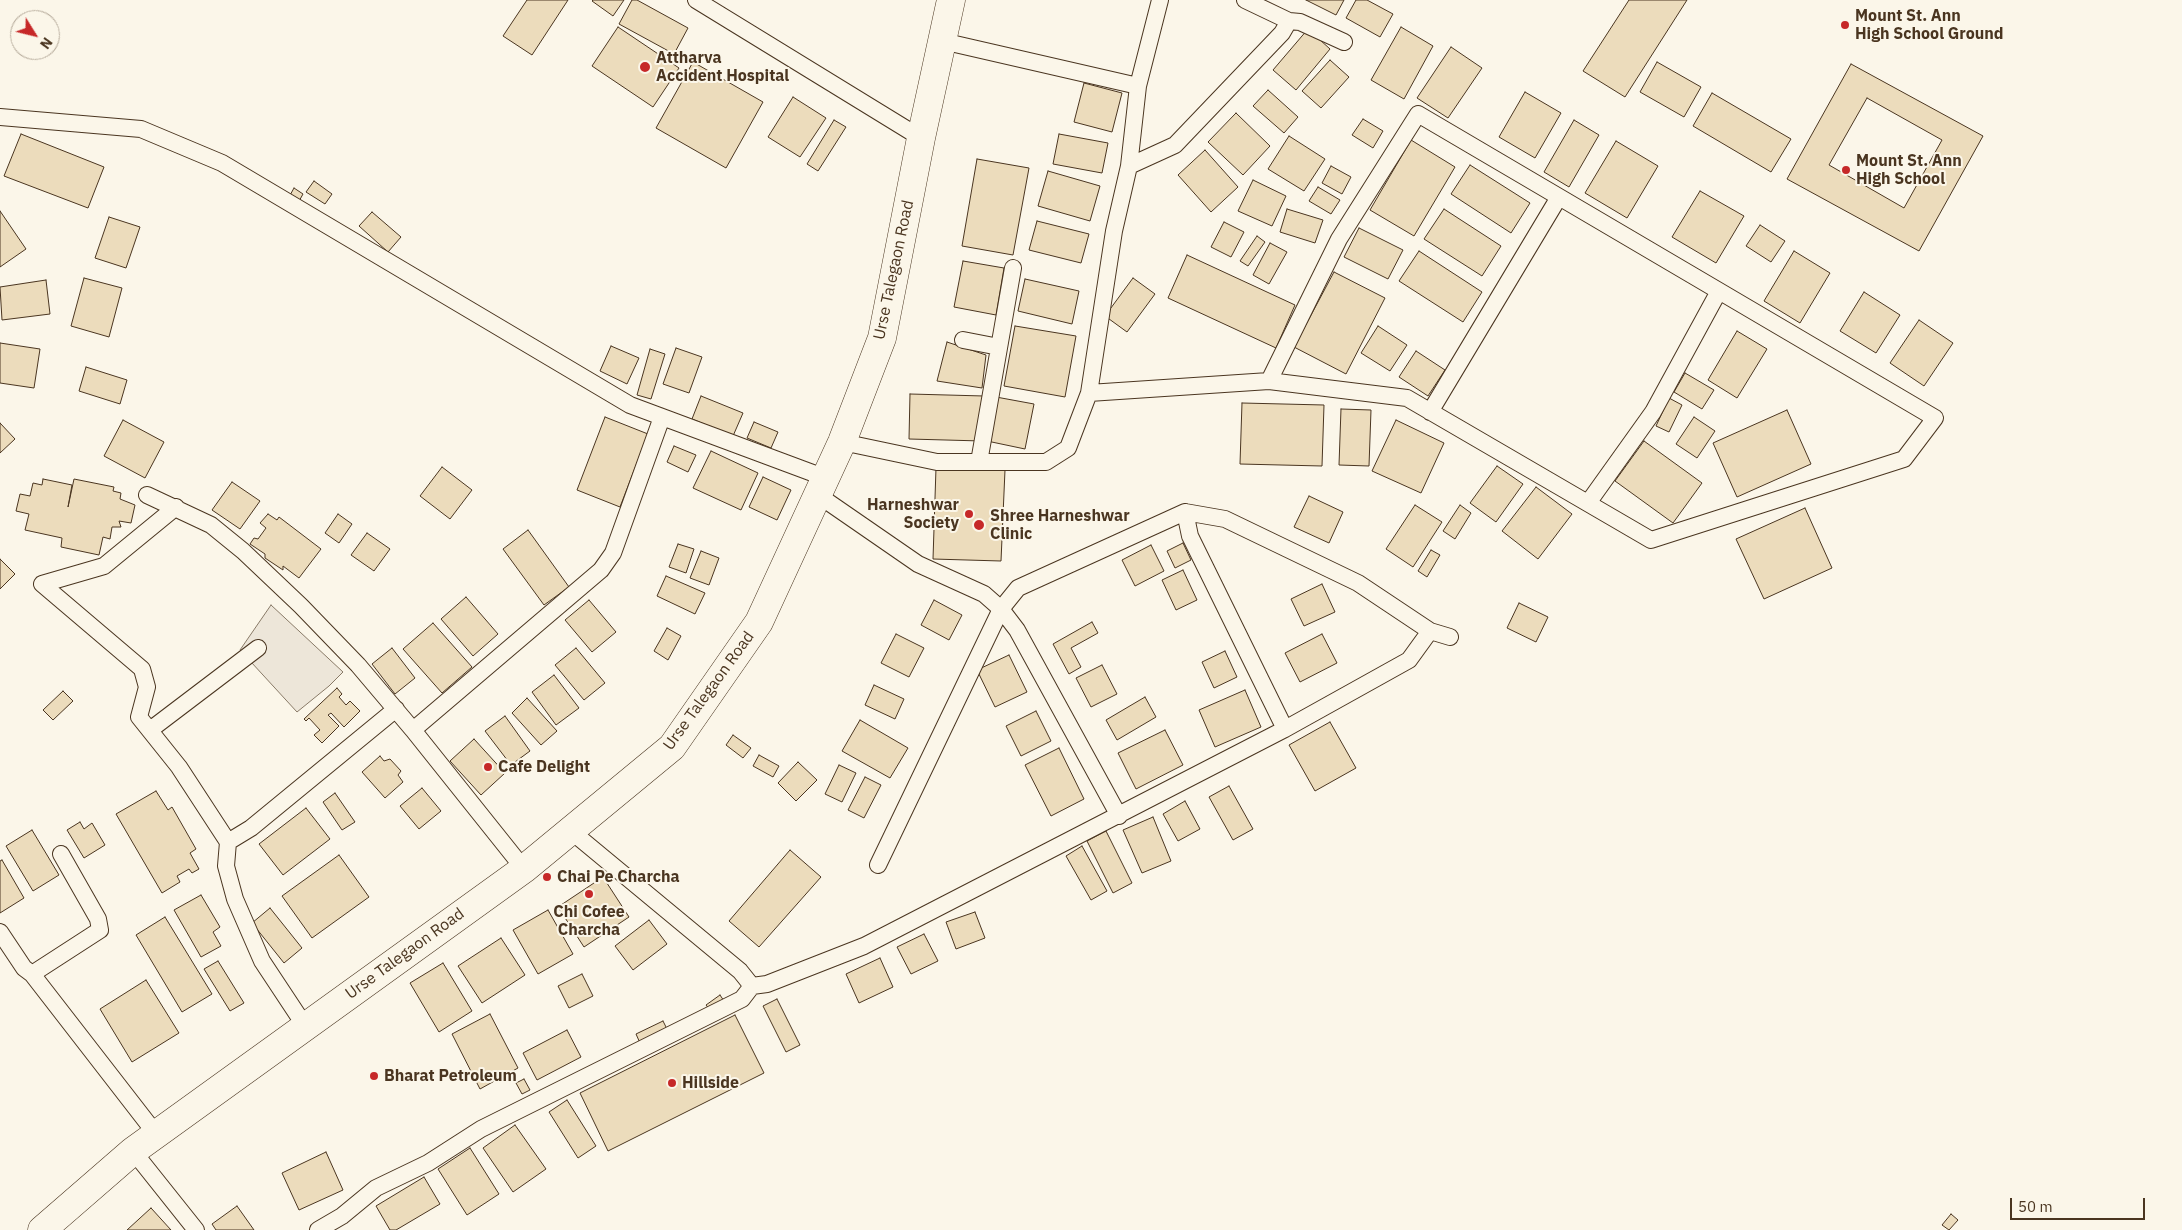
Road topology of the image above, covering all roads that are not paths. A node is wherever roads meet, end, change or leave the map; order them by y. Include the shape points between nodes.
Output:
1 (696, 0) edge
2 (951, 0) edge
3 (1160, 0) edge
4 (1245, 0) edge
5 (1289, 21) junction
6 (942, 41) junction
7 (1344, 42) dead end
8 (1138, 86) junction
9 (0, 117) edge
10 (921, 138) junction
11 (1129, 166) junction
12 (1559, 197) junction
13 (1013, 268) dead end
14 (1719, 291) junction
15 (963, 340) dead end
16 (999, 348) junction
17 (1269, 381) junction
18 (1089, 393) junction
19 (1430, 412) junction
20 (662, 417) junction
21 (842, 442) junction
22 (979, 462) junction
23 (822, 487) junction
24 (147, 495) dead end
25 (1588, 503) junction
26 (176, 507) junction
27 (1185, 512) junction
28 (1001, 610) junction
29 (1430, 631) junction
30 (1450, 637) dead end
31 (258, 648) dead end
32 (396, 709) junction
33 (1285, 729) junction
34 (150, 730) junction
35 (414, 730) junction
36 (1118, 816) junction
37 (571, 831) junction
38 (228, 842) junction
39 (61, 854) dead end
40 (878, 865) dead end
41 (524, 869) junction
42 (0, 932) edge
43 (32, 974) junction
44 (752, 986) junction
45 (305, 1026) junction
46 (156, 1134) junction
47 (133, 1151) junction
48 (42, 1230) edge
49 (196, 1230) edge
50 (318, 1230) edge

1 - 10 street
2 - 6 highway, Urse Talegaon Road
3 - 8 street
4 - 5 street
5 - 7 street via 1300,22
5 - 11 street via 1282,33 1175,145
6 - 8 street
6 - 10 highway, Urse Talegaon Road
8 - 11 street
9 - 20 street via 141,129 222,163 630,405
10 - 21 highway, Urse Talegaon Road via 882,338
11 - 18 street via 1114,231
12 - 14 street
12 - 17 street via 1418,114 1339,239
12 - 19 street
13 - 16 street
14 - 25 street via 1653,412
14 - 25 street via 1935,418 1904,459 1652,540
15 - 16 street
16 - 22 street
17 - 18 street
17 - 19 street via 1407,398
18 - 22 street via 1068,448 1046,462
19 - 25 street
20 - 23 street
20 - 35 street via 613,553 600,570
21 - 22 street via 937,462
21 - 23 highway, Urse Talegaon Road
23 - 28 street via 918,564 984,594
23 - 37 highway, Urse Talegaon Road via 758,622 672,747
24 - 26 street
26 - 32 street via 211,525 243,551 301,606
26 - 34 street via 104,566 42,584 142,669 147,688 139,717
27 - 28 street via 1018,588
27 - 29 street via 1225,519 1358,583
27 - 33 street via 1190,536
28 - 36 street via 1016,630
28 - 40 street
29 - 30 street
29 - 33 street via 1409,660
31 - 34 street
32 - 35 street
32 - 38 street via 251,828
33 - 36 street
34 - 38 street via 179,767
35 - 41 street
36 - 44 street via 864,946 766,984
37 - 41 highway, Urse Talegaon Road
37 - 44 street via 740,971
38 - 45 street via 226,866 235,900 262,961
39 - 43 street via 98,919 100,930
41 - 45 highway, Urse Talegaon Road
42 - 43 street via 24,968
43 - 46 street
44 - 50 street via 742,999 481,1129 428,1163 376,1188 342,1216
45 - 46 highway, Urse Talegaon Road
46 - 47 highway, Urse Talegaon Road
47 - 48 highway, Urse Talegaon Road
47 - 49 street

